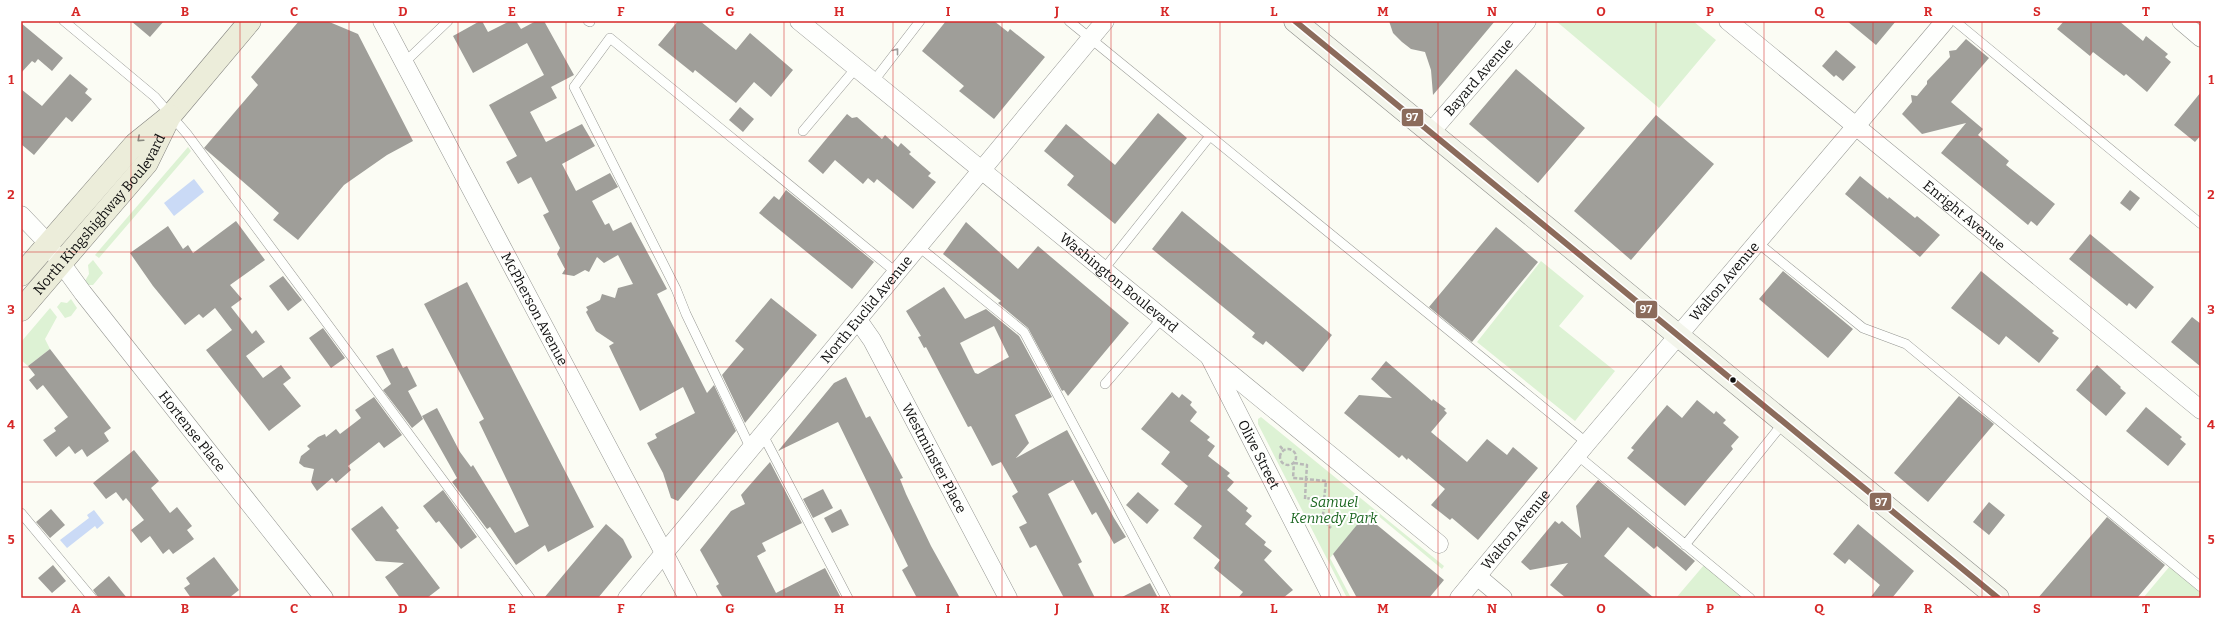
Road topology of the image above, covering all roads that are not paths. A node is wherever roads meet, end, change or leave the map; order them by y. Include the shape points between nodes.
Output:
1 (64, 21) edge
2 (250, 21) edge
3 (382, 21) edge
4 (448, 21) edge
5 (799, 21) edge
6 (920, 21) edge
7 (1069, 21) edge
8 (1105, 21) edge
9 (1295, 21) edge
10 (1527, 21) edge
11 (1945, 21) edge
12 (1955, 21) edge
13 (2181, 21) edge
14 (1733, 22) edge
15 (2201, 38) edge
16 (1090, 39) junction
17 (404, 62) junction
18 (856, 68) junction
19 (873, 82) junction
20 (171, 115) junction
21 (1855, 126) junction
22 (803, 131) dead end
23 (1430, 133) junction
24 (1210, 136) junction
25 (983, 170) junction
26 (21, 215) edge
27 (2201, 224) edge
28 (1758, 243) junction
29 (48, 244) junction
30 (919, 246) junction
31 (61, 264) junction
32 (1104, 269) junction
33 (897, 272) junction
34 (21, 276) edge
35 (21, 310) edge
36 (1163, 317) junction
37 (858, 320) junction
38 (1679, 336) junction
39 (1207, 352) junction
40 (1105, 384) dead end
41 (2201, 410) edge
42 (1784, 422) junction
43 (762, 435) junction
44 (751, 449) junction
45 (1582, 449) junction
46 (21, 513) edge
47 (1439, 544) dead end
48 (1685, 545) junction
49 (664, 553) junction
50 (1477, 576) junction
51 (2201, 587) edge
52 (92, 598) edge
53 (324, 598) edge
54 (530, 598) edge
55 (627, 598) edge
56 (688, 598) edge
57 (848, 598) edge
58 (1008, 598) edge
59 (1166, 598) edge
60 (1332, 598) edge
61 (1459, 598) edge
62 (1503, 598) edge
63 (1750, 598) edge
64 (1998, 598) edge

1 - 20 lane via 154,97
2 - 20 main road, North Kingshighway Boulevard
3 - 17 street, McPherson Avenue
4 - 17 lane
5 - 18 street, Washington Boulevard
19 -> 6 lane
7 - 16 lane
8 - 16 street, North Euclid Avenue
9 - 23 main road
10 - 23 street, Bayard Avenue
11 - 21 street, Walton Avenue
12 - 27 lane
13 - 15 street
14 - 21 street, Enright Avenue
16 - 24 lane
16 - 25 street, North Euclid Avenue
17 - 49 street, McPherson Avenue
18 - 19 street, Washington Boulevard
18 - 22 lane
19 - 25 street, Washington Boulevard
20 -> 29 main road, North Kingshighway Boulevard via 135,144
20 - 31 main road, North Kingshighway Boulevard via 146,163
20 - 54 lane
21 - 28 street, Walton Avenue
21 - 41 street, Enright Avenue
23 - 38 main road
24 - 32 lane
24 - 45 lane
25 - 30 street, North Euclid Avenue
25 - 32 street, Washington Boulevard
26 - 29 street, Hortense Place
28 - 38 street, Walton Avenue
28 - 51 lane via 1863,328 1906,344
29 - 31 street, Hortense Place
29 - 34 main road, North Kingshighway Boulevard
30 - 33 street, North Euclid Avenue
30 - 59 lane via 1024,332
31 - 35 main road, North Kingshighway Boulevard
31 - 53 street, Hortense Place
32 - 36 street, Washington Boulevard
33 - 37 street, North Euclid Avenue
33 - 44 lane via 610,38 574,87 676,289
36 - 39 street, Washington Boulevard
36 - 40 lane
37 - 43 street, North Euclid Avenue
37 - 58 street, Westminster Place via 869,335
38 - 42 main road
38 - 45 street, Walton Avenue
39 - 47 street, Washington Boulevard
39 - 60 street, Olive Street
42 - 48 lane
42 - 64 main road
43 - 44 street, North Euclid Avenue
43 - 57 lane
44 - 49 street, North Euclid Avenue
45 - 48 lane
45 - 50 street, Walton Avenue
46 - 52 lane
48 - 63 lane
49 - 55 street, North Euclid Avenue
49 - 56 street, McPherson Avenue
50 - 61 street, Walton Avenue
50 - 62 street

